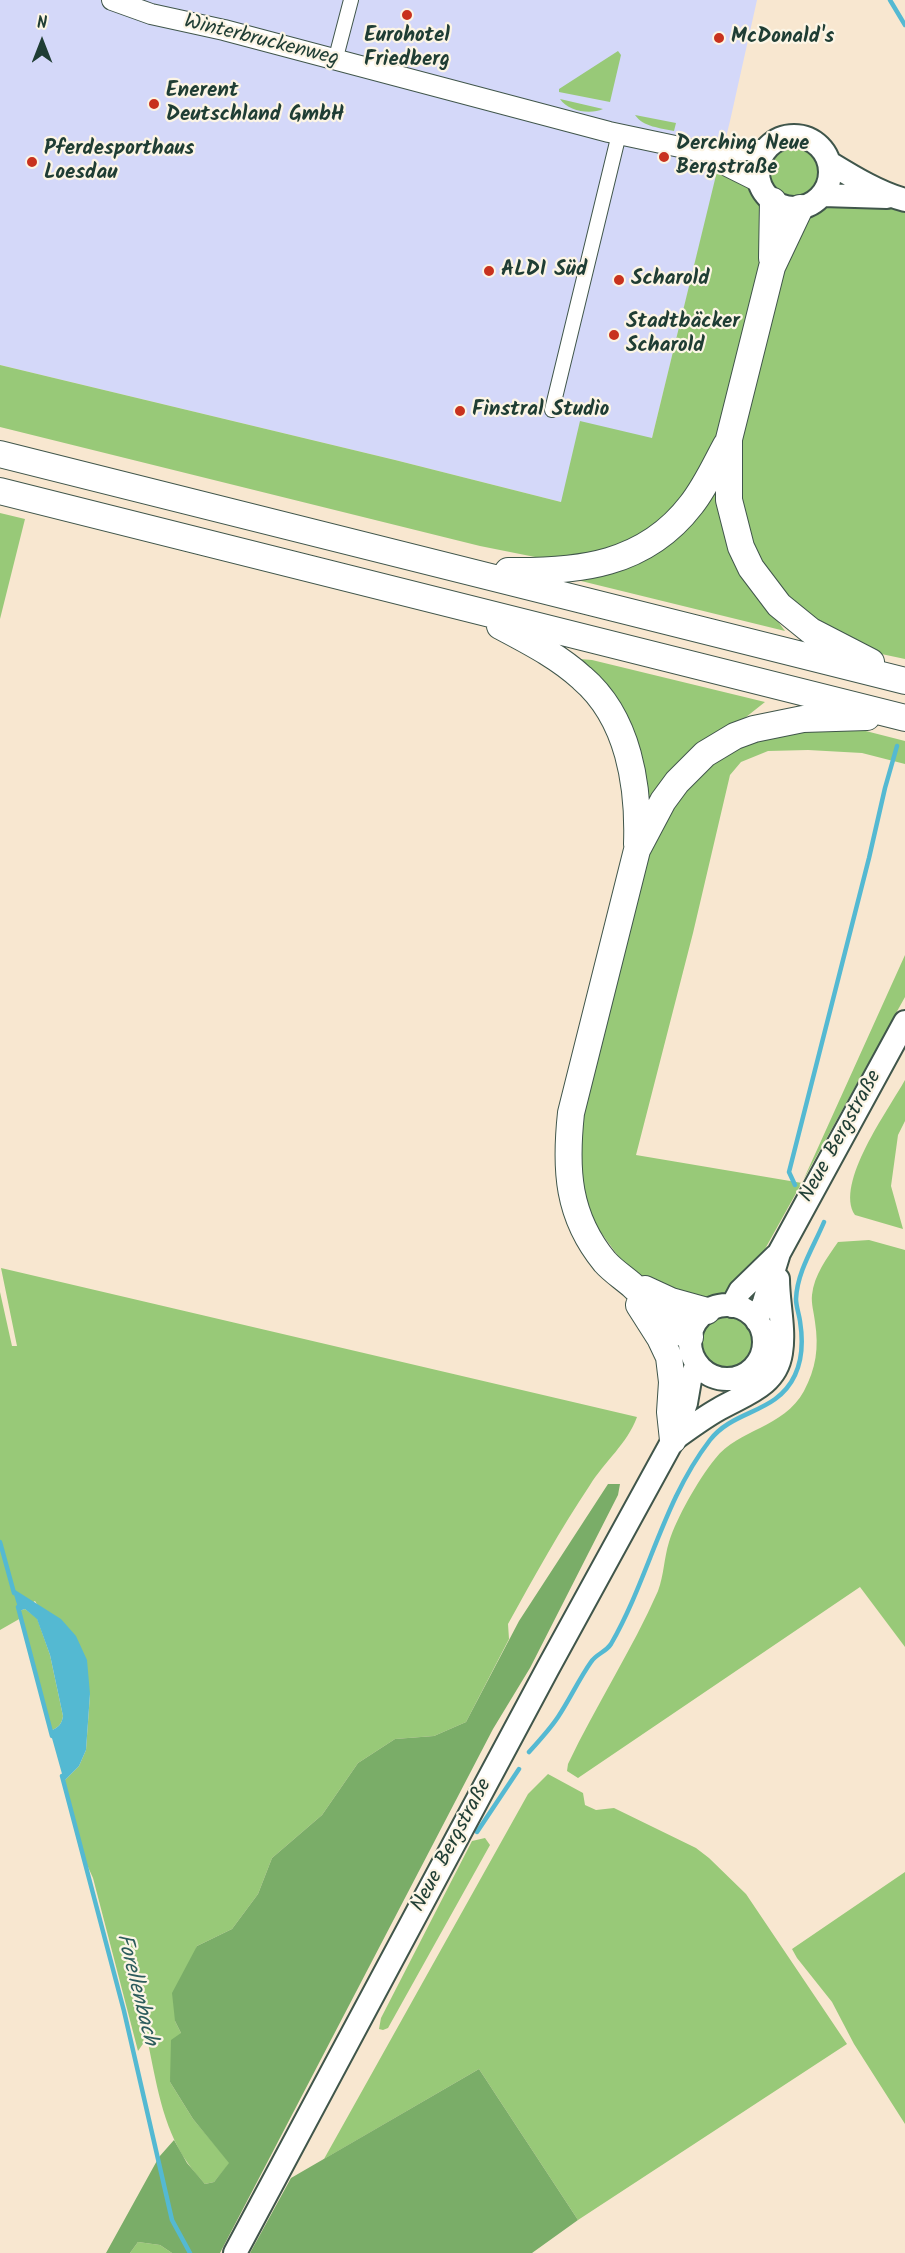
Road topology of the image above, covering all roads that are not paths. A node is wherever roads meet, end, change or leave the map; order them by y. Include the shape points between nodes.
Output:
1 (112, 0) edge
2 (351, 0) edge
3 (335, 61) junction
4 (619, 134) junction
5 (694, 150) junction
6 (765, 150) junction
7 (830, 163) junction
8 (766, 191) junction
9 (823, 195) junction
10 (900, 199) edge
11 (800, 208) junction
12 (771, 267) junction
13 (552, 410) dead end
14 (729, 439) junction
15 (0, 454) edge
16 (0, 491) edge
17 (465, 570) junction
18 (464, 607) junction
19 (905, 681) edge
20 (903, 717) edge
21 (637, 850) junction
22 (905, 1022) edge
23 (779, 1253) junction
24 (620, 1275) junction
25 (732, 1306) junction
26 (707, 1311) junction
27 (757, 1321) junction
28 (690, 1337) junction
29 (698, 1364) junction
30 (723, 1379) junction
31 (673, 1440) junction
32 (235, 2253) edge

1 - 3 street, Winterbruckenweg via 151,14
2 - 3 street
3 - 4 street, Winterbruckenweg
4 - 5 street, Winterbruckenweg
4 - 13 street
5 - 6 street, Winterbruckenweg
5 - 8 street, Winterbruckenweg
6 - 7 main road via 784,137 807,138 825,152
6 - 8 main road via 758,171
7 - 9 main road via 831,174
7 - 10 main road
8 - 11 main road via 781,206
8 - 12 highway
9 - 10 main road
9 - 11 main road
11 - 12 highway
12 - 14 highway
14 - 17 highway via 690,507 635,551 575,569
14 - 19 highway via 729,500 734,526 750,568 763,586 811,631
15 - 17 highway
16 - 18 highway
17 - 19 highway
18 - 20 highway
18 - 21 highway via 550,654 584,679 600,697 630,763 638,818
20 - 21 highway via 788,721 735,736 705,754 677,782
21 - 24 highway via 571,1113 568,1145 574,1206 593,1244
22 - 23 main road, Neue Bergstraße
23 - 25 main road via 740,1291
23 - 27 main road
23 - 31 main road via 782,1340 775,1372 758,1389
24 - 26 highway via 657,1296
24 - 28 highway
24 - 31 highway via 669,1357
25 - 26 main road
25 - 27 main road
26 - 28 main road via 698,1319
27 - 30 main road via 763,1340 759,1359 740,1376
28 - 29 main road via 692,1356
29 - 30 main road
29 - 31 main road
30 - 31 main road
31 - 32 main road, Neue Bergstraße

